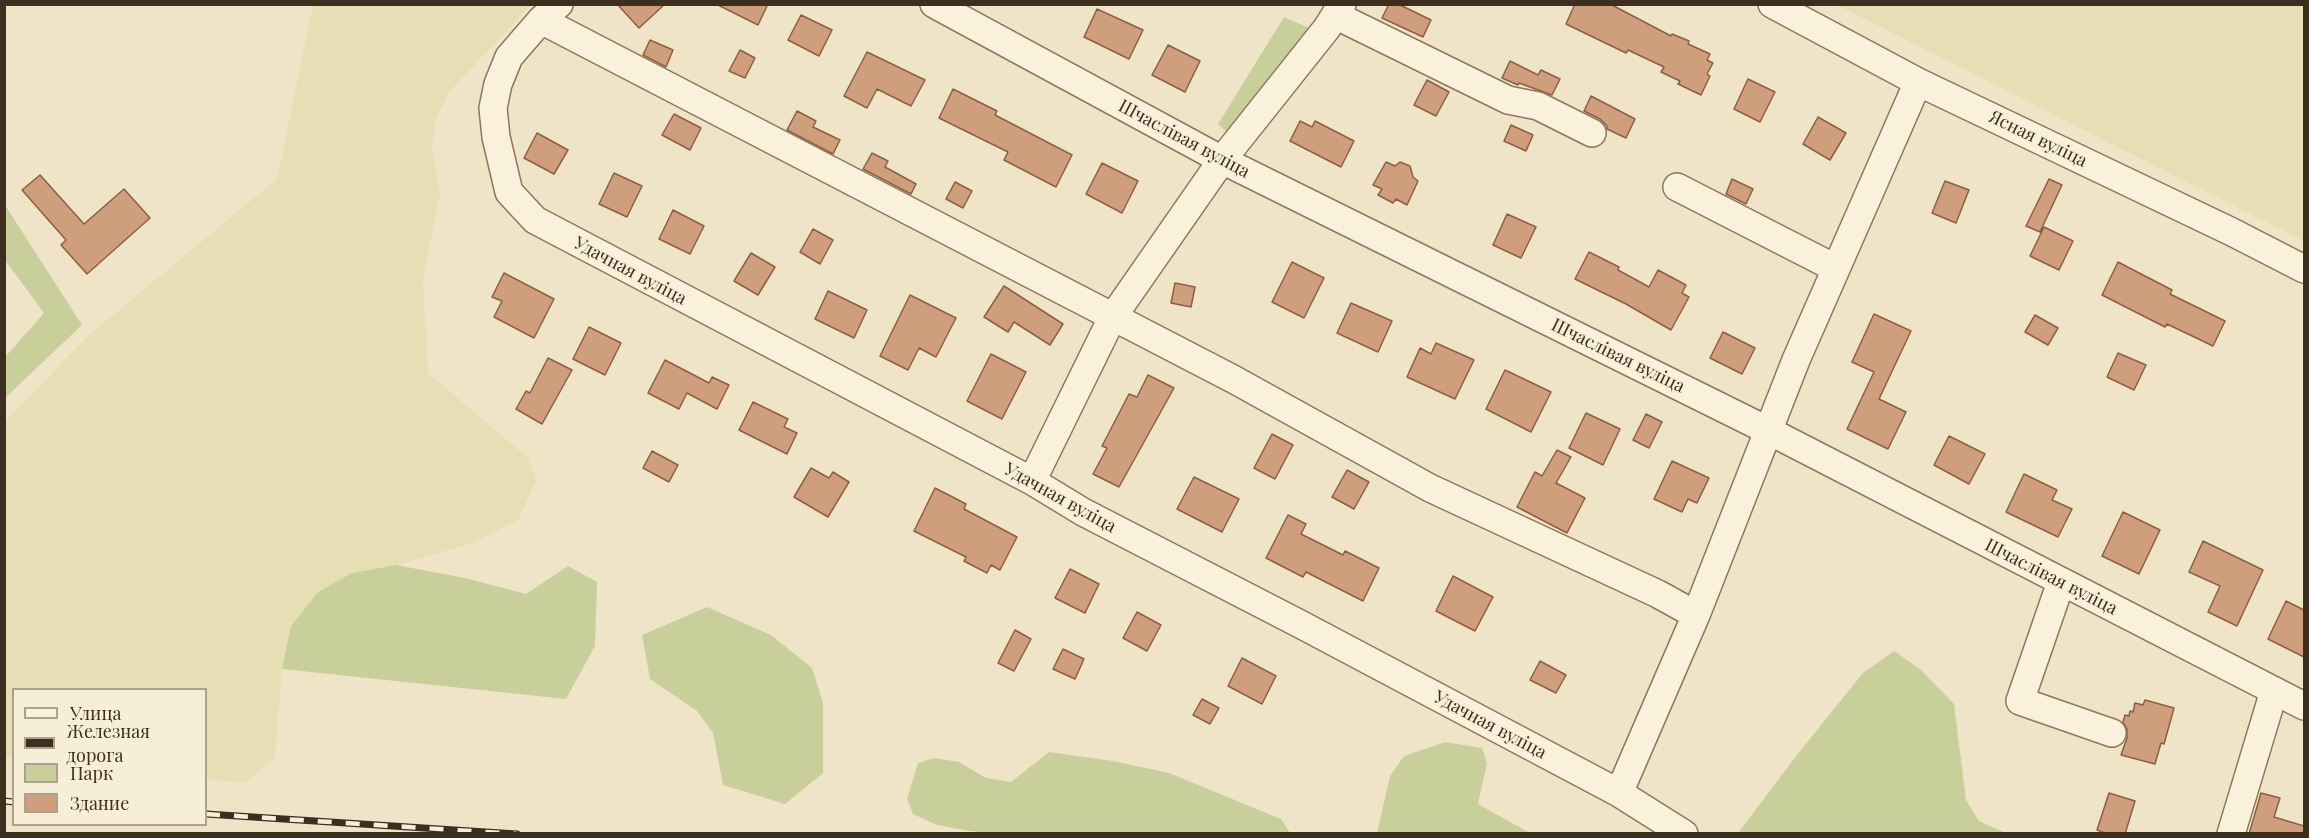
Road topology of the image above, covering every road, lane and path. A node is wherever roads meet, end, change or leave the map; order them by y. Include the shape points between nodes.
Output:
1 (934, 4) edge
2 (1772, 4) edge
3 (1339, 10) edge
4 (550, 12) edge
5 (1918, 82) junction
6 (1592, 133) dead end
7 (1222, 160) junction
8 (1677, 187) dead end
9 (1835, 268) junction
10 (2304, 269) edge
11 (1112, 318) junction
12 (1769, 431) junction
13 (1032, 482) junction
14 (2061, 582) junction
15 (1696, 615) junction
16 (2274, 691) junction
17 (2304, 706) edge
18 (2112, 733) dead end
19 (1619, 793) junction
20 (1684, 834) edge
21 (2231, 834) edge

1 - 7 street, Шчаслівая вуліца
2 - 5 street, Ясная вуліца
3 - 6 street via 1508,100 1538,106
3 - 7 street
4 - 11 street
4 - 13 street, Удачная вуліца via 509,57 493,108 509,192 535,220
5 - 9 street
5 - 10 street, Ясная вуліца
7 - 11 street
7 - 12 street, Шчаслівая вуліца
8 - 9 street
9 - 12 street
11 - 13 street
11 - 15 street via 1233,379 1430,488
12 - 14 street, Шчаслівая вуліца
12 - 15 street
13 - 19 street, Удачная вуліца
14 - 16 street, Шчаслівая вуліца
14 - 18 street via 2020,701
15 - 19 street
16 - 17 street, Шчаслівая вуліца
16 - 21 street
19 - 20 street, Удачная вуліца

